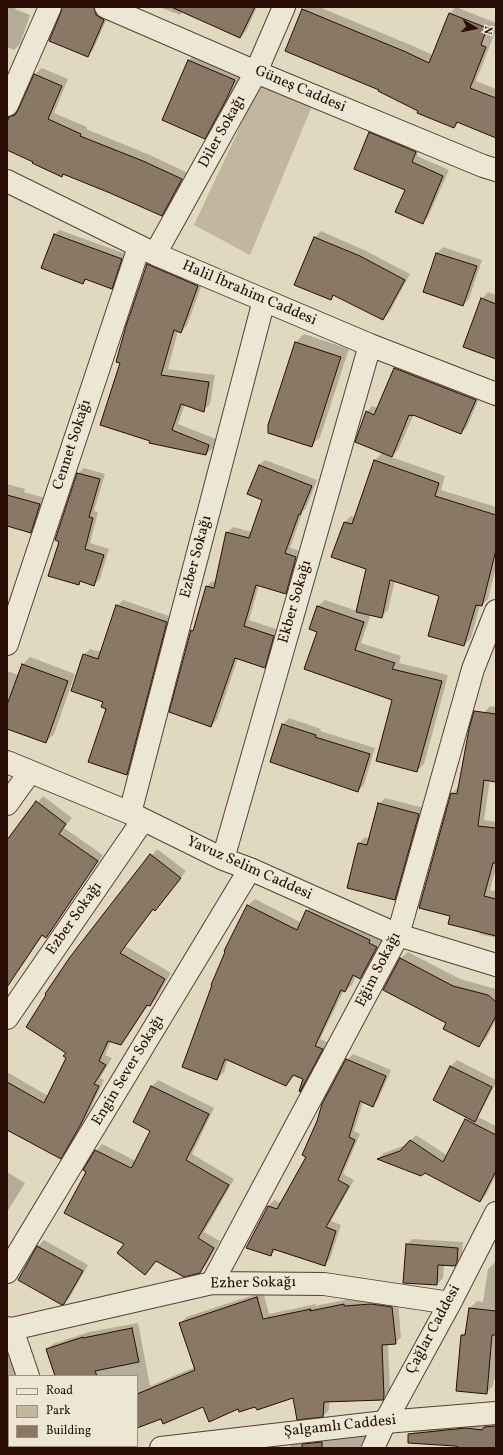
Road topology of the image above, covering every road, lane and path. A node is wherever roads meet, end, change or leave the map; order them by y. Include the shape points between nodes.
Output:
1 (50, 7) edge
2 (106, 7) edge
3 (284, 7) edge
4 (256, 72) junction
5 (7, 105) edge
6 (496, 170) edge
7 (9, 188) edge
8 (147, 250) junction
9 (264, 300) junction
10 (370, 345) junction
11 (496, 394) edge
12 (496, 611) edge
13 (7, 644) edge
14 (7, 762) edge
15 (30, 772) junction
16 (7, 804) edge
17 (137, 817) junction
18 (222, 859) junction
19 (250, 869) junction
20 (398, 935) junction
21 (496, 965) edge
22 (7, 1018) edge
23 (496, 1213) edge
24 (7, 1272) edge
25 (212, 1283) junction
26 (450, 1303) junction
27 (10, 1329) edge
28 (28, 1375) edge
29 (496, 1413) edge
30 (384, 1422) junction
31 (161, 1448) edge
32 (373, 1448) edge

1 - 5 street
2 - 4 street, Güneş Caddesi
3 - 4 street, Diler Sokağı
4 - 6 street, Güneş Caddesi
4 - 8 street, Diler Sokağı
7 - 8 street, Halil İbrahim Caddesi
8 - 9 street, Halil İbrahim Caddesi
8 - 13 street, Cennet Sokağı
9 - 10 street, Halil İbrahim Caddesi
9 - 17 street, Ezber Sokağı
10 - 11 street, Halil İbrahim Caddesi
10 - 18 street, Ekber Sokağı
12 - 20 street, Eğim Sokağı via 473,669
14 - 15 street, Yavuz Selim Caddesi
15 - 16 street
15 - 17 street, Yavuz Selim Caddesi
17 - 18 street, Yavuz Selim Caddesi
17 - 22 street, Ezber Sokağı
18 - 19 street, Yavuz Selim Caddesi
19 - 20 street, Yavuz Selim Caddesi
19 - 24 street, Engin Sever Sokağı
20 - 21 street, Yavuz Selim Caddesi
20 - 25 street, Eğim Sokağı
23 - 26 street, Çağlar Caddesi
25 - 26 street, Ezher Sokağı via 324,1284
25 - 27 street, Ezher Sokağı
26 - 30 street, Çağlar Caddesi
27 - 28 street
29 - 30 street, Şalgamlı Caddesi
30 - 31 street, Şalgamlı Caddesi
30 - 32 street, Çağlar Caddesi

